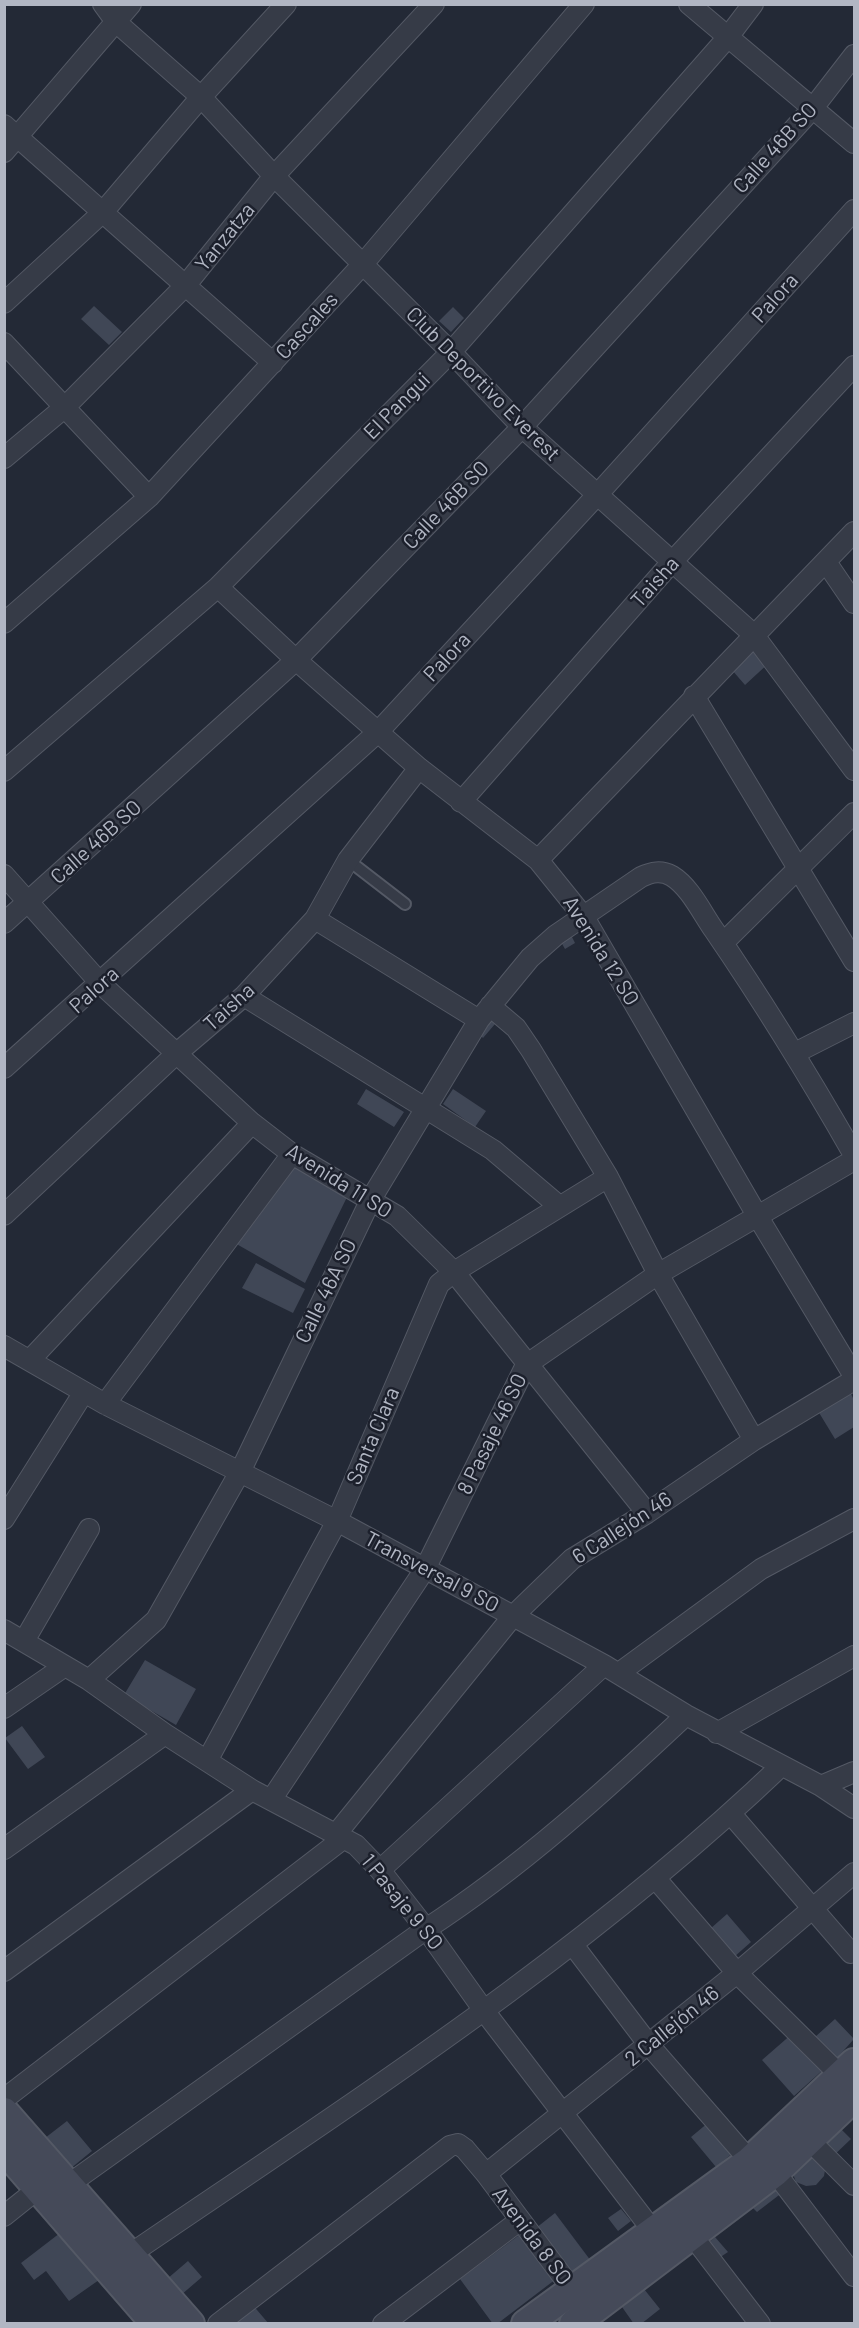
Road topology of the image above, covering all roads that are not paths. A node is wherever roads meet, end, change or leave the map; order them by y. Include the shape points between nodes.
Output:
1 (103, 4) edge
2 (131, 4) edge
3 (286, 4) edge
4 (434, 4) edge
5 (584, 4) edge
6 (689, 4) edge
7 (753, 4) edge
8 (116, 22) junction
9 (728, 38) junction
10 (855, 55) edge
11 (201, 97) junction
12 (813, 108) junction
13 (12, 132) edge
14 (855, 142) edge
15 (4, 152) edge
16 (274, 176) junction
17 (855, 210) edge
18 (103, 212) junction
19 (363, 264) junction
20 (185, 286) junction
21 (4, 303) edge
22 (4, 343) edge
23 (451, 352) junction
24 (273, 363) junction
25 (855, 366) edge
26 (65, 407) junction
27 (522, 428) junction
28 (4, 458) edge
29 (598, 494) junction
30 (149, 497) junction
31 (855, 532) edge
32 (826, 562) junction
33 (671, 563) junction
34 (218, 586) junction
35 (855, 603) edge
36 (4, 623) edge
37 (753, 634) junction
38 (296, 660) junction
39 (694, 696) junction
40 (378, 732) junction
41 (419, 768) junction
42 (855, 770) edge
43 (4, 771) edge
44 (461, 802) junction
45 (855, 813) edge
46 (348, 860) junction
47 (538, 860) junction
48 (798, 870) junction
49 (4, 875) edge
50 (28, 903) junction
51 (405, 904) dead end
52 (584, 916) junction
53 (315, 919) junction
54 (4, 923) edge
55 (723, 943) junction
56 (855, 961) edge
57 (101, 984) junction
58 (244, 996) junction
59 (484, 1013) junction
60 (855, 1023) edge
61 (177, 1053) junction
62 (795, 1053) junction
63 (4, 1068) edge
64 (423, 1109) junction
65 (252, 1123) junction
66 (292, 1154) junction
67 (855, 1155) edge
68 (855, 1160) edge
69 (608, 1177) junction
70 (371, 1199) junction
71 (559, 1206) junction
72 (4, 1215) edge
73 (758, 1217) junction
74 (454, 1272) junction
75 (658, 1274) junction
76 (4, 1346) edge
77 (30, 1360) junction
78 (526, 1365) junction
79 (855, 1378) edge
80 (84, 1392) junction
81 (105, 1404) junction
82 (754, 1440) junction
83 (241, 1470) junction
84 (12, 1489) edge
85 (647, 1513) junction
86 (4, 1519) edge
87 (855, 1519) edge
88 (337, 1521) junction
89 (89, 1529) dead end
90 (425, 1569) junction
91 (513, 1616) junction
92 (4, 1630) edge
93 (24, 1641) junction
94 (855, 1656) edge
95 (65, 1666) junction
96 (611, 1669) junction
97 (89, 1680) junction
98 (4, 1708) edge
99 (686, 1715) junction
100 (717, 1732) junction
101 (165, 1734) junction
102 (207, 1761) junction
103 (781, 1766) junction
104 (855, 1772) edge
105 (820, 1786) junction
106 (252, 1790) junction
107 (272, 1800) junction
108 (855, 1808) edge
109 (731, 1814) junction
110 (341, 1836) junction
111 (4, 1849) edge
112 (380, 1870) junction
113 (855, 1873) edge
114 (656, 1880) junction
115 (811, 1910) junction
116 (426, 1929) junction
117 (573, 1945) junction
118 (851, 1953) dead end
119 (4, 1971) edge
120 (737, 1973) junction
121 (485, 2012) junction
122 (649, 2045) junction
123 (850, 2079) edge
124 (4, 2099) edge
125 (4, 2112) edge
126 (564, 2112) junction
127 (809, 2140) junction
128 (4, 2149) edge
129 (762, 2166) junction
130 (486, 2174) junction
131 (68, 2185) junction
132 (855, 2185) edge
133 (39, 2188) junction
134 (4, 2216) edge
135 (519, 2221) junction
136 (653, 2231) junction
137 (691, 2234) junction
138 (129, 2255) junction
139 (855, 2276) edge
140 (572, 2289) junction
141 (587, 2320) edge
142 (156, 2324) edge
143 (190, 2324) edge
144 (218, 2324) edge
145 (383, 2324) edge
146 (526, 2324) edge
147 (759, 2324) edge

1 - 8 street, Club Deportivo Everest
2 - 8 street
3 - 11 street
4 - 16 street, Yanzatza
5 - 19 street, Cascales
6 - 9 street
7 - 9 street, El Pangui
8 - 11 street, Club Deportivo Everest
8 - 13 street
9 - 12 street
9 - 23 street, El Pangui
10 - 12 street, Calle 46B SO
11 - 16 street, Club Deportivo Everest
11 - 18 street
12 - 14 street
12 - 27 street, Calle 46B SO
13 - 15 street
13 - 18 street
16 - 19 street, Club Deportivo Everest
16 - 20 street, Yanzatza
17 - 29 street, Palora
18 - 20 street
18 - 21 street
19 - 23 street, Club Deportivo Everest
19 - 24 street, Cascales
20 - 24 street
20 - 26 street, Yanzatza
22 - 26 street
23 - 27 street, Club Deportivo Everest
23 - 34 street, El Pangui
24 - 30 street, Cascales
25 - 33 street, Taisha
26 - 28 street, Yanzatza
26 - 30 street
27 - 29 street, Club Deportivo Everest
27 - 38 street, Calle 46B SO
29 - 33 street, Club Deportivo Everest
29 - 40 street, Palora
30 - 36 street, Cascales
31 - 32 street
32 - 35 street
32 - 37 street
33 - 37 street, Club Deportivo Everest
33 - 44 street, Taisha
34 - 38 street, Avenida 12 SO
34 - 43 street, El Pangui
37 - 39 street
37 - 42 street, Club Deportivo Everest
38 - 40 street, Avenida 12 SO
38 - 50 street, Calle 46B SO
39 - 47 street
39 - 48 street
40 - 41 street, Avenida 12 SO
40 - 57 street, Palora
41 - 44 street, Avenida 12 SO
41 - 46 street, Taisha
44 - 47 street, Avenida 12 SO
45 - 48 street
46 - 51 lane
46 - 53 street, Taisha
47 - 52 street, Avenida 12 SO
48 - 55 street
48 - 56 street
49 - 50 street, Avenida 11 SO
50 - 54 street, Calle 46B SO
50 - 57 street, Avenida 11 SO
52 - 55 street, Calle 46A SO via 642,877 664,872 683,885
52 - 59 street, Calle 46A SO via 530,958
52 - 73 street, Avenida 12 SO
53 - 58 street, Taisha
53 - 59 street
55 - 62 street, Calle 46A SO
57 - 61 street, Avenida 11 SO
57 - 63 street, Palora
58 - 61 street, Taisha
58 - 64 street
59 - 64 street, Calle 46A SO
59 - 69 street via 516,1028
60 - 62 street
61 - 65 street, Avenida 11 SO
61 - 72 street, Taisha
62 - 67 street, Calle 46A SO
64 - 70 street, Calle 46A SO
64 - 71 street via 493,1150
65 - 66 street, Avenida 11 SO
65 - 77 street
66 - 70 street, Avenida 11 SO
66 - 81 street
68 - 73 street, 8 Pasaje 46 SO
69 - 71 street, Santa Clara
69 - 75 street
70 - 74 street, Avenida 11 SO via 397,1216
70 - 83 street, Calle 46A SO
71 - 74 street, Santa Clara
73 - 75 street, 8 Pasaje 46 SO
73 - 79 street, Avenida 12 SO
74 - 78 street, Avenida 11 SO
74 - 88 street, Santa Clara via 433,1293
75 - 78 street, 8 Pasaje 46 SO
75 - 82 street
76 - 77 street, Transversal 9 SO
77 - 80 street, Transversal 9 SO
78 - 85 street, Avenida 11 SO
78 - 90 street, 8 Pasaje 46 SO
79 - 82 street, 6 Callejón 46
80 - 81 street, Transversal 9 SO
80 - 84 street
81 - 83 street, Transversal 9 SO
82 - 85 street, 6 Callejón 46
83 - 88 street, Transversal 9 SO
83 - 97 street, Calle 46A SO via 156,1620
84 - 86 street
85 - 91 street, 6 Callejón 46 via 572,1559
87 - 96 street via 761,1569
88 - 90 street, Transversal 9 SO
88 - 102 street, Santa Clara
89 - 93 street
90 - 91 street, Transversal 9 SO
90 - 107 street, 8 Pasaje 46 SO
91 - 96 street, Transversal 9 SO
91 - 110 street, 6 Callejón 46
92 - 93 street, 1 Pasaje 9 SO
93 - 95 street, 1 Pasaje 9 SO
94 - 100 street
95 - 97 street, 1 Pasaje 9 SO
95 - 98 street
96 - 99 street, Transversal 9 SO
96 - 112 street
97 - 101 street, 1 Pasaje 9 SO
99 - 100 street, Transversal 9 SO
99 - 116 street via 606,1789 477,1896
100 - 103 street, Transversal 9 SO
101 - 102 street, 1 Pasaje 9 SO
101 - 111 street
102 - 106 street, 1 Pasaje 9 SO
103 - 105 street, Transversal 9 SO
103 - 109 street
104 - 105 street
105 - 108 street, Transversal 9 SO
106 - 107 street, 1 Pasaje 9 SO
106 - 119 street
107 - 110 street, 1 Pasaje 9 SO
109 - 114 street
109 - 115 street
110 - 112 street, 1 Pasaje 9 SO via 356,1845
110 - 124 street, 6 Callejón 46
112 - 116 street, 1 Pasaje 9 SO
113 - 115 street, 2 Callejón 46
114 - 117 street
114 - 120 street
115 - 118 street
115 - 120 street, 2 Callejón 46
116 - 121 street, 1 Pasaje 9 SO
116 - 131 street
117 - 121 street
117 - 122 street
120 - 122 street, 2 Callejón 46
120 - 123 street
121 - 126 street, 1 Pasaje 9 SO
121 - 138 street
122 - 126 street, 2 Callejón 46
122 - 129 street
123 - 127 street
123 - 129 street
125 - 131 street
126 - 130 street, 2 Callejón 46
126 - 136 street, 1 Pasaje 9 SO
127 - 129 street
127 - 132 street
128 - 133 street
129 - 136 street
129 - 137 street
129 - 139 street
130 - 135 street, Avenida 8 SO
130 - 144 street, Avenida 8 SO via 465,2149 458,2144 450,2146
131 - 138 street
133 - 134 street
133 - 142 street
135 - 140 street, Avenida 8 SO
135 - 145 street
136 - 140 street
137 - 141 street
137 - 147 street
138 - 143 street
140 - 141 street, Avenida 8 SO
140 - 146 street

